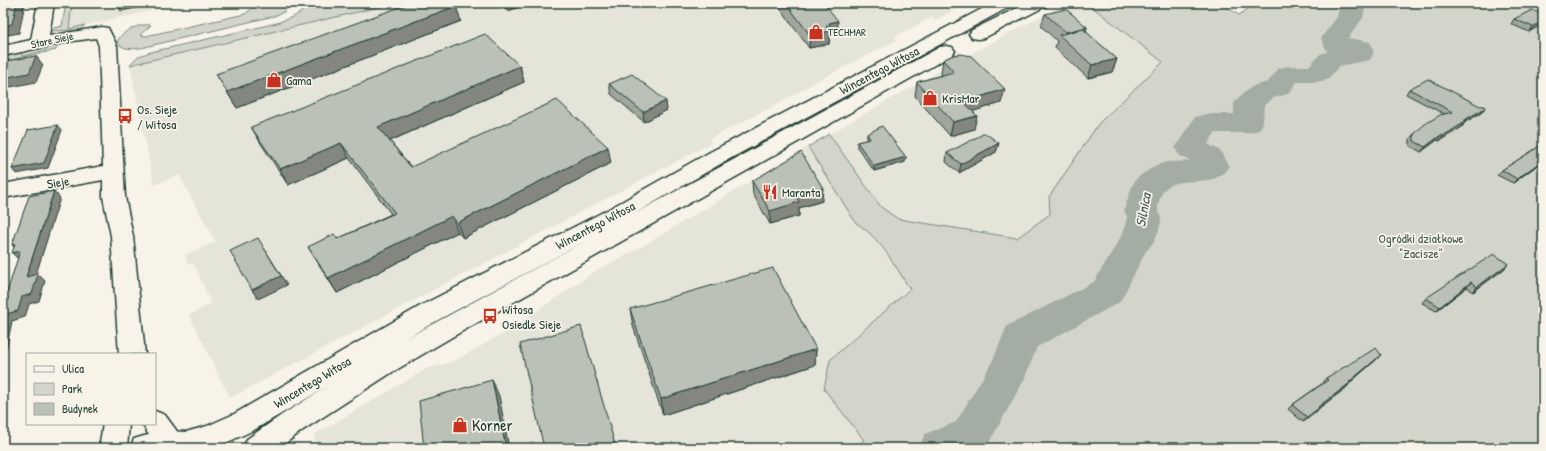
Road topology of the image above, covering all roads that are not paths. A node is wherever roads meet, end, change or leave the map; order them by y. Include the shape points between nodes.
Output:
1 (46, 3) edge
2 (1005, 3) edge
3 (1040, 3) edge
4 (40, 43) junction
5 (3, 51) edge
6 (113, 172) junction
7 (3, 191) edge
8 (131, 353) edge
9 (116, 425) edge
10 (172, 441) edge
11 (113, 448) edge
12 (257, 448) edge

1 - 4 main road
2 - 10 main road, Wincentego Witosa via 717,157 617,214 430,312 264,411 212,437
3 - 12 main road, Wincentego Witosa via 932,59 443,330 382,365
4 - 5 main road, Stare Sieje
4 - 6 main road, Stare Sieje via 102,32 108,46
6 - 7 main road, Sieje
6 - 8 main road via 114,197 122,236
9 - 11 main road

